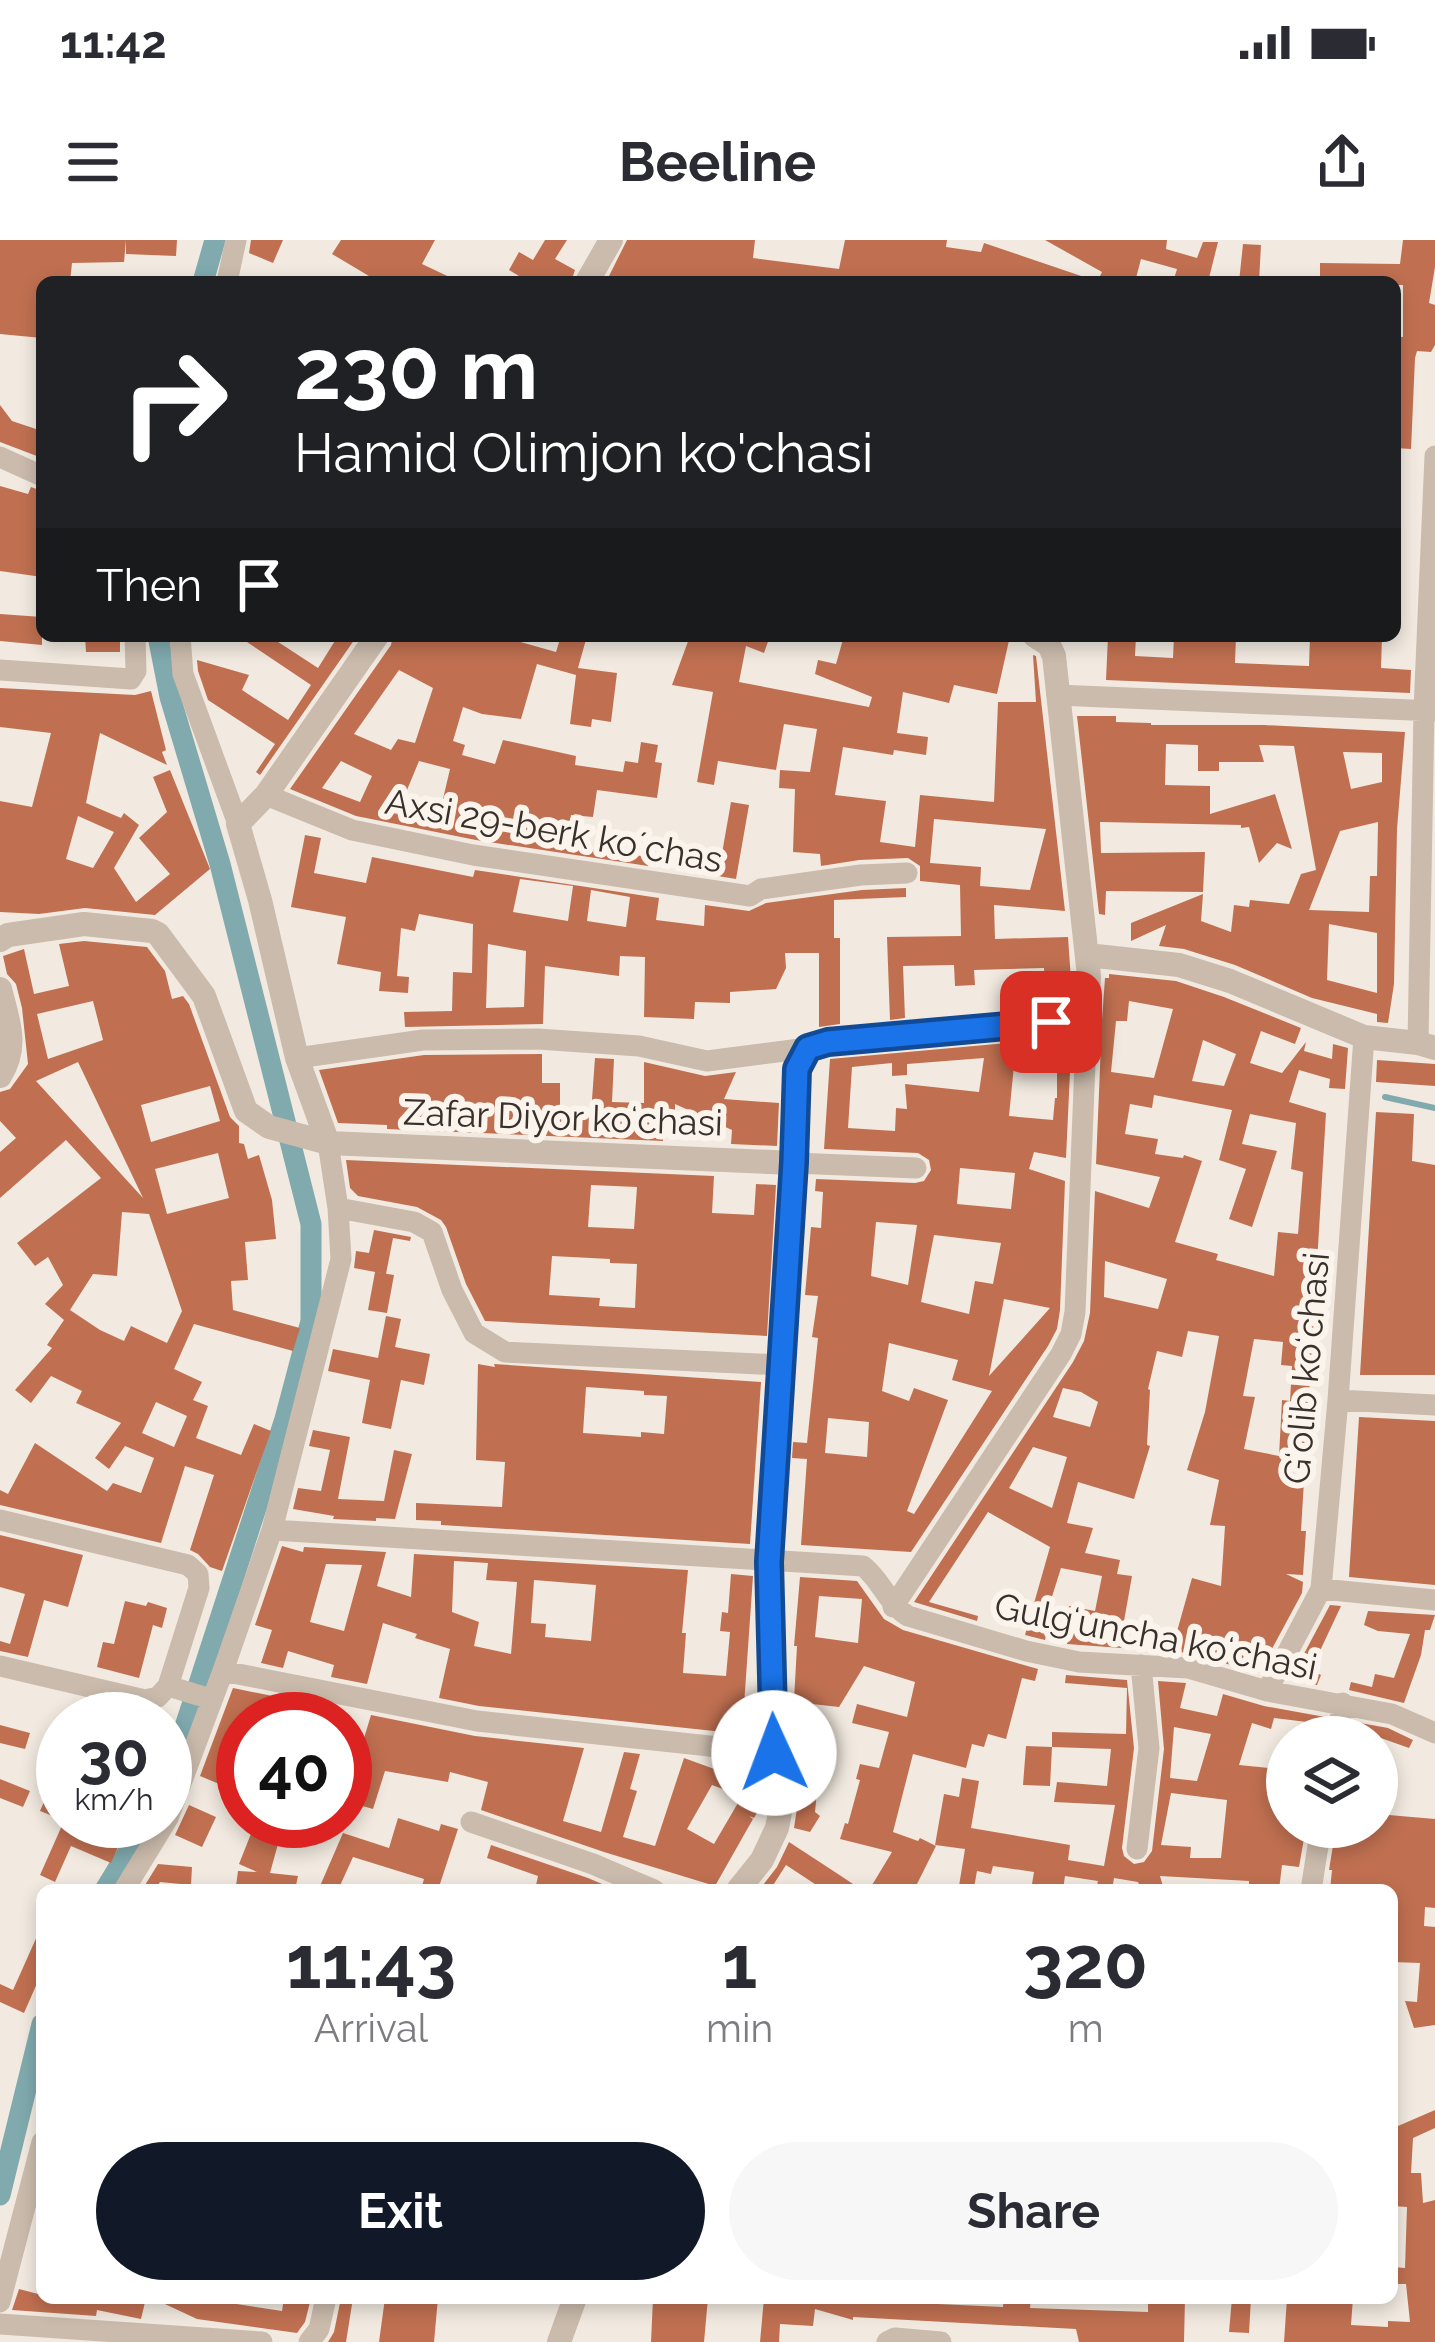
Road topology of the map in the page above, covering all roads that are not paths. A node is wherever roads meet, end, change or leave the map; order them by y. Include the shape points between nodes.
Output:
1 (236, 240) edge
2 (611, 240) edge
3 (229, 276) edge
4 (590, 276) edge
5 (1435, 456) edge
6 (0, 457) edge
7 (36, 473) edge
8 (135, 642) edge
9 (180, 642) edge
10 (373, 642) edge
11 (1044, 642) edge
12 (0, 670) edge
13 (1057, 695) junction
14 (1429, 711) edge
15 (266, 795) junction
16 (238, 824) junction
17 (907, 873) dead end
18 (0, 940) edge
19 (1087, 955) junction
20 (0, 989) edge
21 (1087, 1014) junction
22 (1364, 1037) junction
23 (1427, 1046) edge
24 (808, 1048) junction
25 (297, 1058) junction
26 (0, 1076) edge
27 (321, 1141) junction
28 (794, 1162) junction
29 (916, 1168) dead end
30 (338, 1208) junction
31 (782, 1365) junction
32 (1338, 1400) junction
33 (1435, 1405) edge
34 (0, 1520) edge
35 (272, 1530) junction
36 (769, 1562) junction
37 (1321, 1589) junction
38 (1435, 1600) edge
39 (893, 1607) junction
40 (1141, 1665) junction
41 (0, 1666) edge
42 (223, 1671) junction
43 (168, 1686) junction
44 (1267, 1691) junction
45 (211, 1699) junction
46 (1342, 1703) junction
47 (1340, 1716) edge
48 (1435, 1733) edge
49 (774, 1753) junction
50 (471, 1822) dead end
51 (1318, 1848) edge
52 (1137, 1849) dead end
53 (128, 1884) edge
54 (640, 1884) edge
55 (743, 1884) edge
56 (1312, 1884) edge
57 (36, 2165) edge
58 (0, 2302) edge
59 (325, 2304) edge
60 (573, 2304) edge
61 (0, 2324) edge
62 (262, 2342) edge
63 (310, 2342) edge
64 (559, 2342) edge
65 (887, 2342) edge
66 (940, 2342) edge

1 - 3 street
2 - 4 street
5 - 14 street
6 - 7 street
8 - 12 street via 131,680
9 - 16 street via 183,674
10 - 15 street
11 - 13 street via 1054,656
13 - 14 street
13 - 19 street
14 - 23 street
15 - 16 street
15 - 17 street, Аxsi 29-berk koʼchas via 352,830 750,896
16 - 25 street
18 - 27 street, Zafar Diyor koʻchasi via 84,924 158,934 204,996 245,1111
19 - 21 street
19 - 22 street via 1179,965
20 - 26 street via 13,1040
21 - 24 street
21 - 39 street via 1071,1334
22 - 23 street
22 - 32 street, Gʻolib koʻchasi
24 - 25 street via 707,1061 639,1046 423,1040
24 - 28 street via 797,1069
25 - 27 street
27 - 28 street, Zafar Diyor koʻchasi
27 - 30 street
28 - 29 street
28 - 31 street
30 - 31 street via 424,1225 474,1333 505,1352
30 - 35 street via 341,1259
31 - 36 street
32 - 33 street
32 - 37 street, Gʻolib koʻchasi
34 - 43 street via 188,1565 198,1574
35 - 36 street
35 - 42 street
36 - 39 street, Gulgʻuncha koʻchasi via 862,1566
36 - 49 street
37 - 38 street
37 - 44 street, Gʻolib koʻchasi
39 - 40 street, Gulgʻuncha koʻchasi via 1026,1651
40 - 44 street, Gulgʻuncha koʻchasi via 1188,1668
40 - 52 street via 1149,1748
41 - 43 street via 145,1700
42 - 45 street
42 - 49 street via 477,1721
43 - 45 street
44 - 46 street, Gulgʻuncha koʻchasi
45 - 53 street via 168,1818
46 - 47 street
46 - 48 street, Gulgʻuncha koʻchasi
49 - 55 street via 783,1798 777,1828
50 - 54 street
51 - 56 street
57 - 58 street
59 - 63 street
60 - 64 street
61 - 62 street
65 - 66 street

